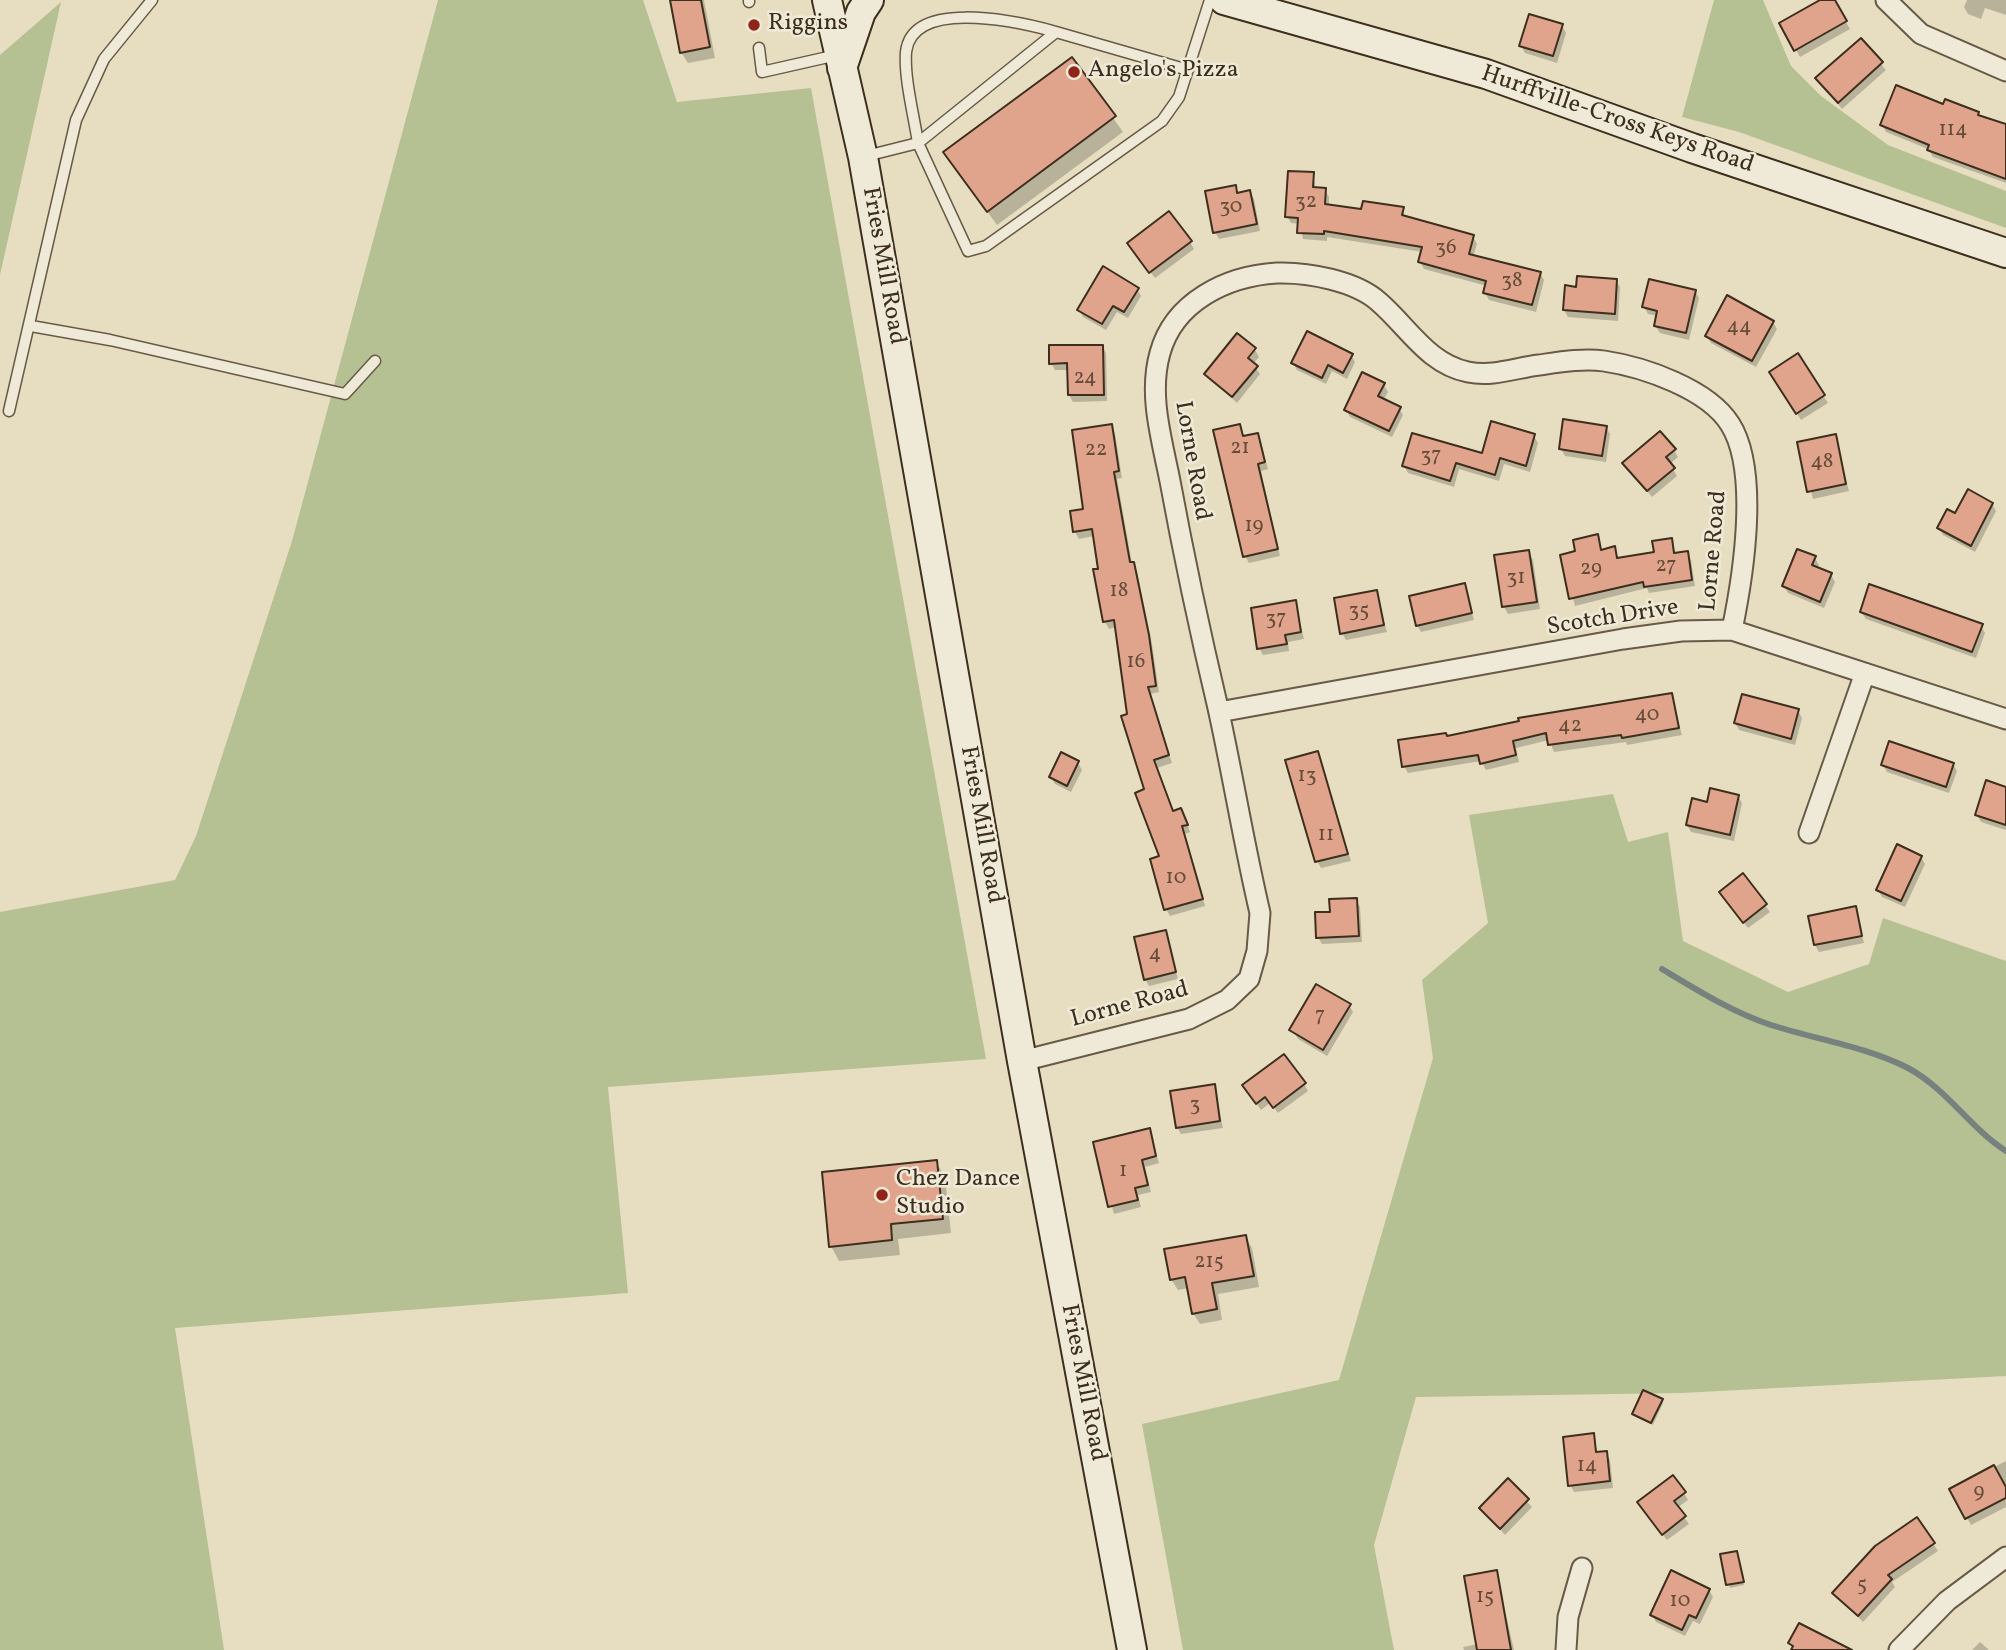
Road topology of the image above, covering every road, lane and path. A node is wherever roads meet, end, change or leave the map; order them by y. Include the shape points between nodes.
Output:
1 (152, 0) edge
2 (827, 0) edge
3 (869, 0) edge
4 (1224, 0) edge
5 (1886, 0) edge
6 (966, 7) dead end
7 (921, 16) dead end
8 (1056, 32) junction
9 (759, 48) dead end
10 (841, 61) junction
11 (1188, 70) junction
12 (2006, 71) edge
13 (918, 143) junction
14 (863, 157) junction
15 (2006, 253) edge
16 (31, 326) junction
17 (376, 361) dead end
18 (9, 411) dead end
19 (1732, 630) junction
20 (1865, 673) junction
21 (1219, 712) junction
22 (2004, 712) edge
23 (1809, 833) dead end
24 (1022, 1060) junction
25 (2006, 1557) edge
26 (1582, 1568) dead end
27 (1132, 1650) edge
28 (1566, 1650) edge
29 (1899, 1650) edge

1 - 16 lane via 104,59 76,120
2 - 10 main road, Fries Mill Road
3 - 10 main road
4 - 11 lane
4 - 15 main road, Hurffville-Cross Keys Road via 1486,74
5 - 12 street via 1922,34
6 - 8 lane
7 - 13 lane via 911,25 905,53
8 - 11 lane
8 - 13 lane
9 - 10 lane via 762,72
10 - 14 main road, Fries Mill Road
11 - 13 lane via 1179,97 1162,121 986,246 968,251
13 - 14 lane
14 - 24 main road, Fries Mill Road
16 - 17 lane via 345,394
16 - 18 lane
19 - 20 street, Scotch Drive
19 - 21 street, Scotch Drive via 1623,639
19 - 21 street, Lorne Road via 1748,493 1731,425 1711,404 1669,379 1602,360 1470,373 1444,365 1377,300 1348,286 1278,273 1240,279 1209,292 1172,323 1160,353 1154,395 1186,574
20 - 22 street, Scotch Drive
20 - 23 street
21 - 24 street, Lorne Road via 1260,913 1249,979 1227,1000 1189,1019
24 - 27 main road, Fries Mill Road
25 - 29 street via 1947,1601
26 - 28 street via 1567,1617

